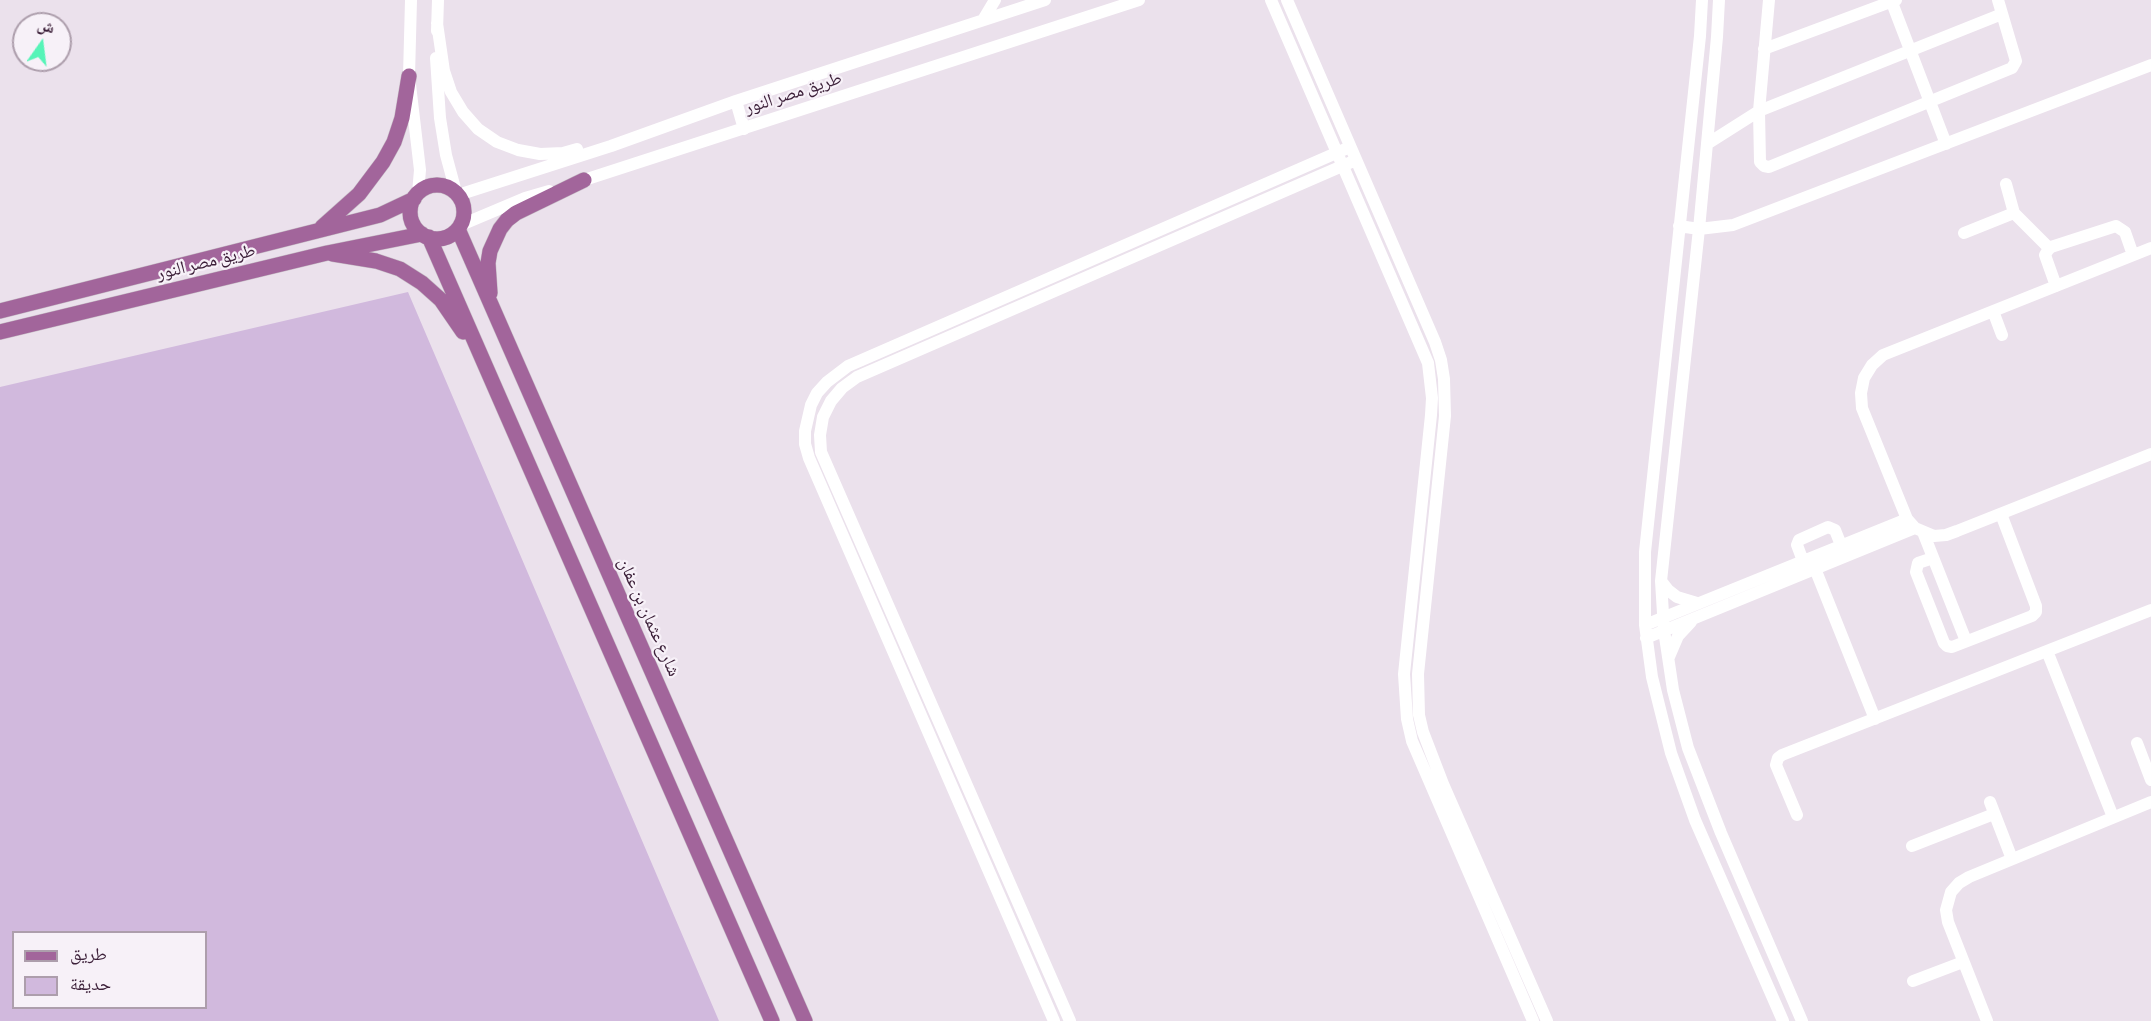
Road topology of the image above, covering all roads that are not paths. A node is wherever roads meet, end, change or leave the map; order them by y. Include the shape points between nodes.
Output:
1 (411, 0) edge
2 (438, 0) edge
3 (995, 0) edge
4 (1045, 0) edge
5 (1139, 0) edge
6 (1271, 0) edge
7 (1287, 0) edge
8 (1702, 0) edge
9 (1719, 0) edge
10 (1769, 0) edge
11 (1998, 0) edge
12 (1893, 1) edge
13 (2002, 14) junction
14 (983, 20) junction
15 (437, 23) junction
16 (1764, 49) junction
17 (1910, 50) junction
18 (2151, 65) edge
19 (409, 76) junction
20 (736, 100) junction
21 (1929, 101) junction
22 (1759, 111) junction
23 (744, 129) junction
24 (1707, 144) junction
25 (1946, 144) junction
26 (611, 146) junction
27 (1350, 147) junction
28 (1337, 153) junction
29 (1356, 160) junction
30 (1343, 166) junction
31 (584, 180) junction
32 (2006, 183) dead end
33 (457, 194) junction
34 (416, 196) junction
35 (2014, 213) junction
36 (1679, 226) junction
37 (459, 227) junction
38 (321, 229) junction
39 (1699, 229) junction
40 (1964, 233) dead end
41 (426, 236) junction
42 (2049, 248) junction
43 (2151, 248) edge
44 (327, 253) junction
45 (2133, 255) junction
46 (2056, 286) junction
47 (491, 305) junction
48 (0, 311) edge
49 (1993, 311) junction
50 (0, 332) edge
51 (2002, 335) dead end
52 (483, 362) junction
53 (2151, 454) edge
54 (2001, 514) junction
55 (1915, 526) junction
56 (1841, 546) junction
57 (1933, 558) junction
58 (1810, 562) junction
59 (1661, 581) junction
60 (1699, 603) junction
61 (2151, 610) edge
62 (1698, 616) junction
63 (1663, 624) junction
64 (1646, 631) junction
65 (1966, 641) junction
66 (2047, 651) junction
67 (1667, 661) junction
68 (1875, 719) junction
69 (2137, 743) dead end
70 (2151, 780) edge
71 (2151, 802) edge
72 (1797, 815) dead end
73 (2113, 818) junction
74 (1911, 846) dead end
75 (2012, 859) junction
76 (1963, 962) junction
77 (1912, 981) dead end
78 (772, 1021) edge
79 (805, 1021) edge
80 (1054, 1021) edge
81 (1070, 1021) edge
82 (1533, 1021) edge
83 (1547, 1021) edge
84 (1783, 1021) edge
85 (1803, 1021) edge
86 (1987, 1021) edge

1 - 19 street
2 - 15 street
3 - 14 street
4 - 14 street, طريق مصر النور
5 - 23 street, طريق مصر النور
6 - 28 street
7 - 27 street
8 - 36 street
9 - 24 street
10 - 16 street
11 - 13 street
12 - 16 street
12 - 17 street
13 - 17 street
13 - 21 street via 2015,65
14 - 20 street, طريق مصر النور
15 - 26 street via 451,92 478,129 497,142 540,154
15 - 33 street via 440,118
16 - 22 street
17 - 21 street
17 - 22 street
18 - 25 street
19 - 34 street via 420,170
19 - 38 main road via 402,118 383,162 359,194
20 - 23 street
20 - 26 street, طريق مصر النور
21 - 22 street via 1769,167 1760,162
21 - 25 street
22 - 24 street
23 - 31 street, طريق مصر النور
24 - 39 street
25 - 39 street via 1733,225
26 - 33 street, طريق مصر النور
27 - 28 street
27 - 29 street
28 - 30 street
28 - 80 street via 848,366 826,382 811,405 805,431 809,458
29 - 30 street
29 - 83 street via 1435,342 1444,379 1445,416 1418,674 1421,723 1443,784
30 - 81 street via 857,377 842,388 823,417 821,453
30 - 82 street via 1422,347 1430,381 1431,415 1404,674 1407,719 1412,741
31 - 37 street, طريق مصر النور via 525,198
31 - 47 main road via 516,213 500,230 488,263
32 - 35 street
33 - 34 main road via 441,185
33 - 37 main road via 464,206
34 - 38 main road, طريق مصر النور via 380,215
34 - 41 main road via 411,215 417,229
35 - 40 street
35 - 42 street
36 - 39 street
36 - 64 street via 1645,552
37 - 41 main road via 445,238
37 - 47 main road, شارع عثمان بن عفان
38 - 48 main road, طريق مصر النور
39 - 59 street
41 - 44 main road, طريق مصر النور
41 - 52 main road
42 - 45 street via 2116,226 2125,232
42 - 46 street via 2045,255
43 - 45 street
44 - 50 main road, طريق مصر النور
44 - 52 main road via 376,261 400,269 422,283 441,300
45 - 46 street
46 - 49 street
47 - 79 main road, شارع عثمان بن عفان
49 - 51 street
49 - 55 street via 1883,355 1864,378 1862,408
52 - 78 main road
53 - 54 street
54 - 55 street via 1946,535 1934,536
54 - 65 street via 2036,612
55 - 56 street
55 - 57 street
55 - 58 street
56 - 58 street
56 - 58 street via 1835,530 1828,527 1799,540 1797,545
57 - 65 street
57 - 65 street via 1918,563 1916,568 1922,589 1944,643 1952,647
58 - 60 street
58 - 62 street
58 - 68 street
59 - 60 street via 1677,597
59 - 63 street
60 - 63 street
61 - 66 street
62 - 63 street
62 - 67 street via 1678,636
63 - 64 street
63 - 67 street
64 - 84 street via 1660,716 1688,801
66 - 68 street
66 - 73 street
67 - 85 street via 1680,719 1705,794
68 - 72 street via 1778,758 1776,765
69 - 70 street
71 - 73 street
73 - 75 street
74 - 75 street via 1992,808
75 - 76 street via 1969,877 1951,892 1946,910 1948,922
76 - 77 street
76 - 86 street

